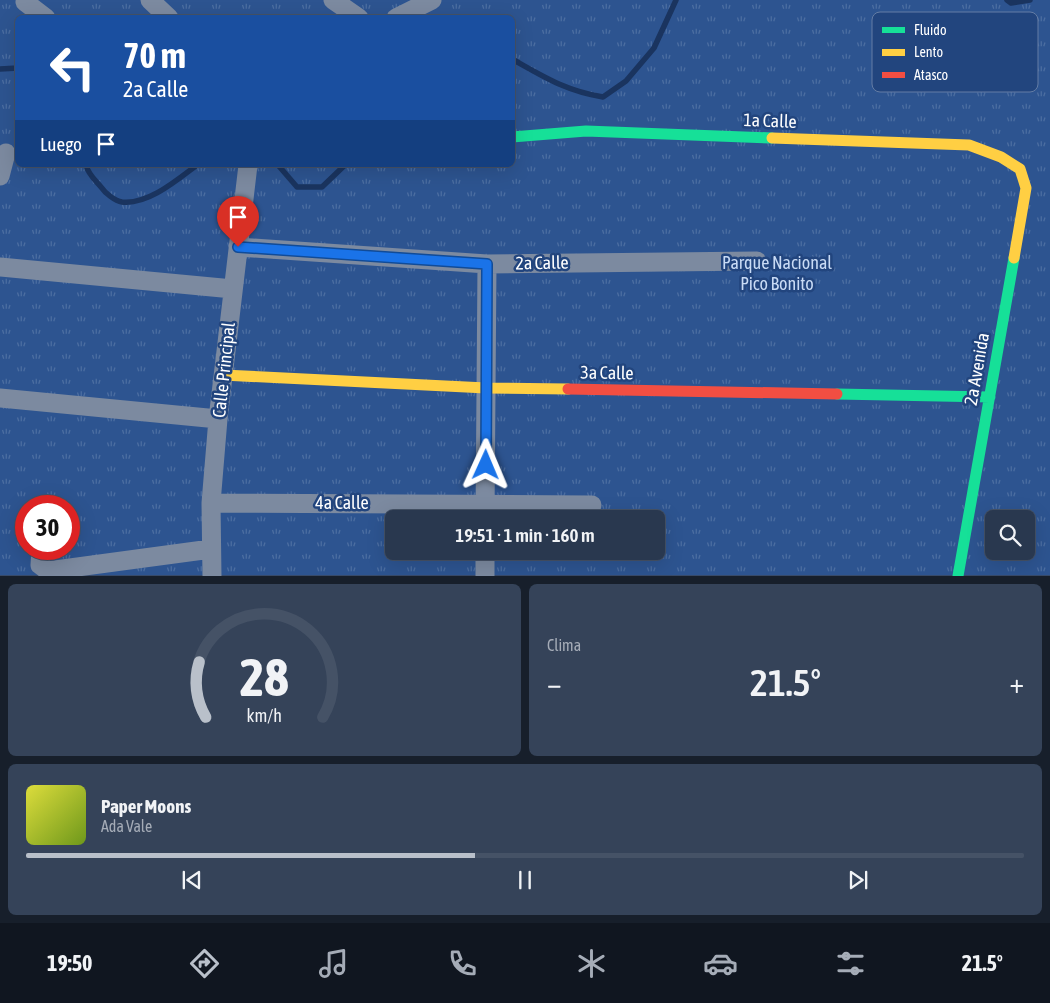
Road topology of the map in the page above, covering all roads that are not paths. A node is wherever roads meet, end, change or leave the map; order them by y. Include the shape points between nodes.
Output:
1 (150, 0) edge
2 (333, 0) edge
3 (432, 0) edge
4 (25, 2) dead end
5 (42, 15) edge
6 (165, 15) edge
7 (355, 15) edge
8 (402, 15) edge
9 (515, 137) edge
10 (6, 153) dead end
11 (248, 168) edge
12 (1020, 169) joint
13 (0, 176) edge
14 (238, 247) junction
15 (757, 261) dead end
16 (487, 264) junction
17 (0, 267) edge
18 (233, 290) junction
19 (223, 375) junction
20 (486, 388) junction
21 (990, 397) junction
22 (0, 398) edge
23 (218, 419) junction
24 (212, 503) junction
25 (592, 505) dead end
26 (451, 510) edge
27 (485, 510) edge
28 (503, 510) edge
29 (212, 549) junction
30 (40, 560) edge
31 (485, 560) edge
32 (212, 576) edge
33 (485, 576) edge
34 (958, 576) edge

1 - 6 street
2 - 7 street
3 - 8 street
4 - 5 street
9 - 12 street, 1a Calle via 586,131 969,146 1001,157
10 - 13 street
11 - 14 street, Calle Principal
12 - 21 street, 2a Avenida via 1026,188
14 - 16 street, 2a Calle
14 - 18 street, Calle Principal
15 - 16 street, 2a Calle
16 - 20 street
17 - 18 street
18 - 19 street, Calle Principal
19 - 20 street, 3a Calle
19 - 23 street, Calle Principal
20 - 21 street, 3a Calle
20 - 27 street
21 - 34 street, 2a Avenida
22 - 23 street
23 - 24 street, Calle Principal
24 - 26 street, 4a Calle
24 - 29 street, Calle Principal
25 - 28 street, 4a Calle
29 - 30 street via 48,571 40,565
29 - 32 street, Calle Principal
31 - 33 street

